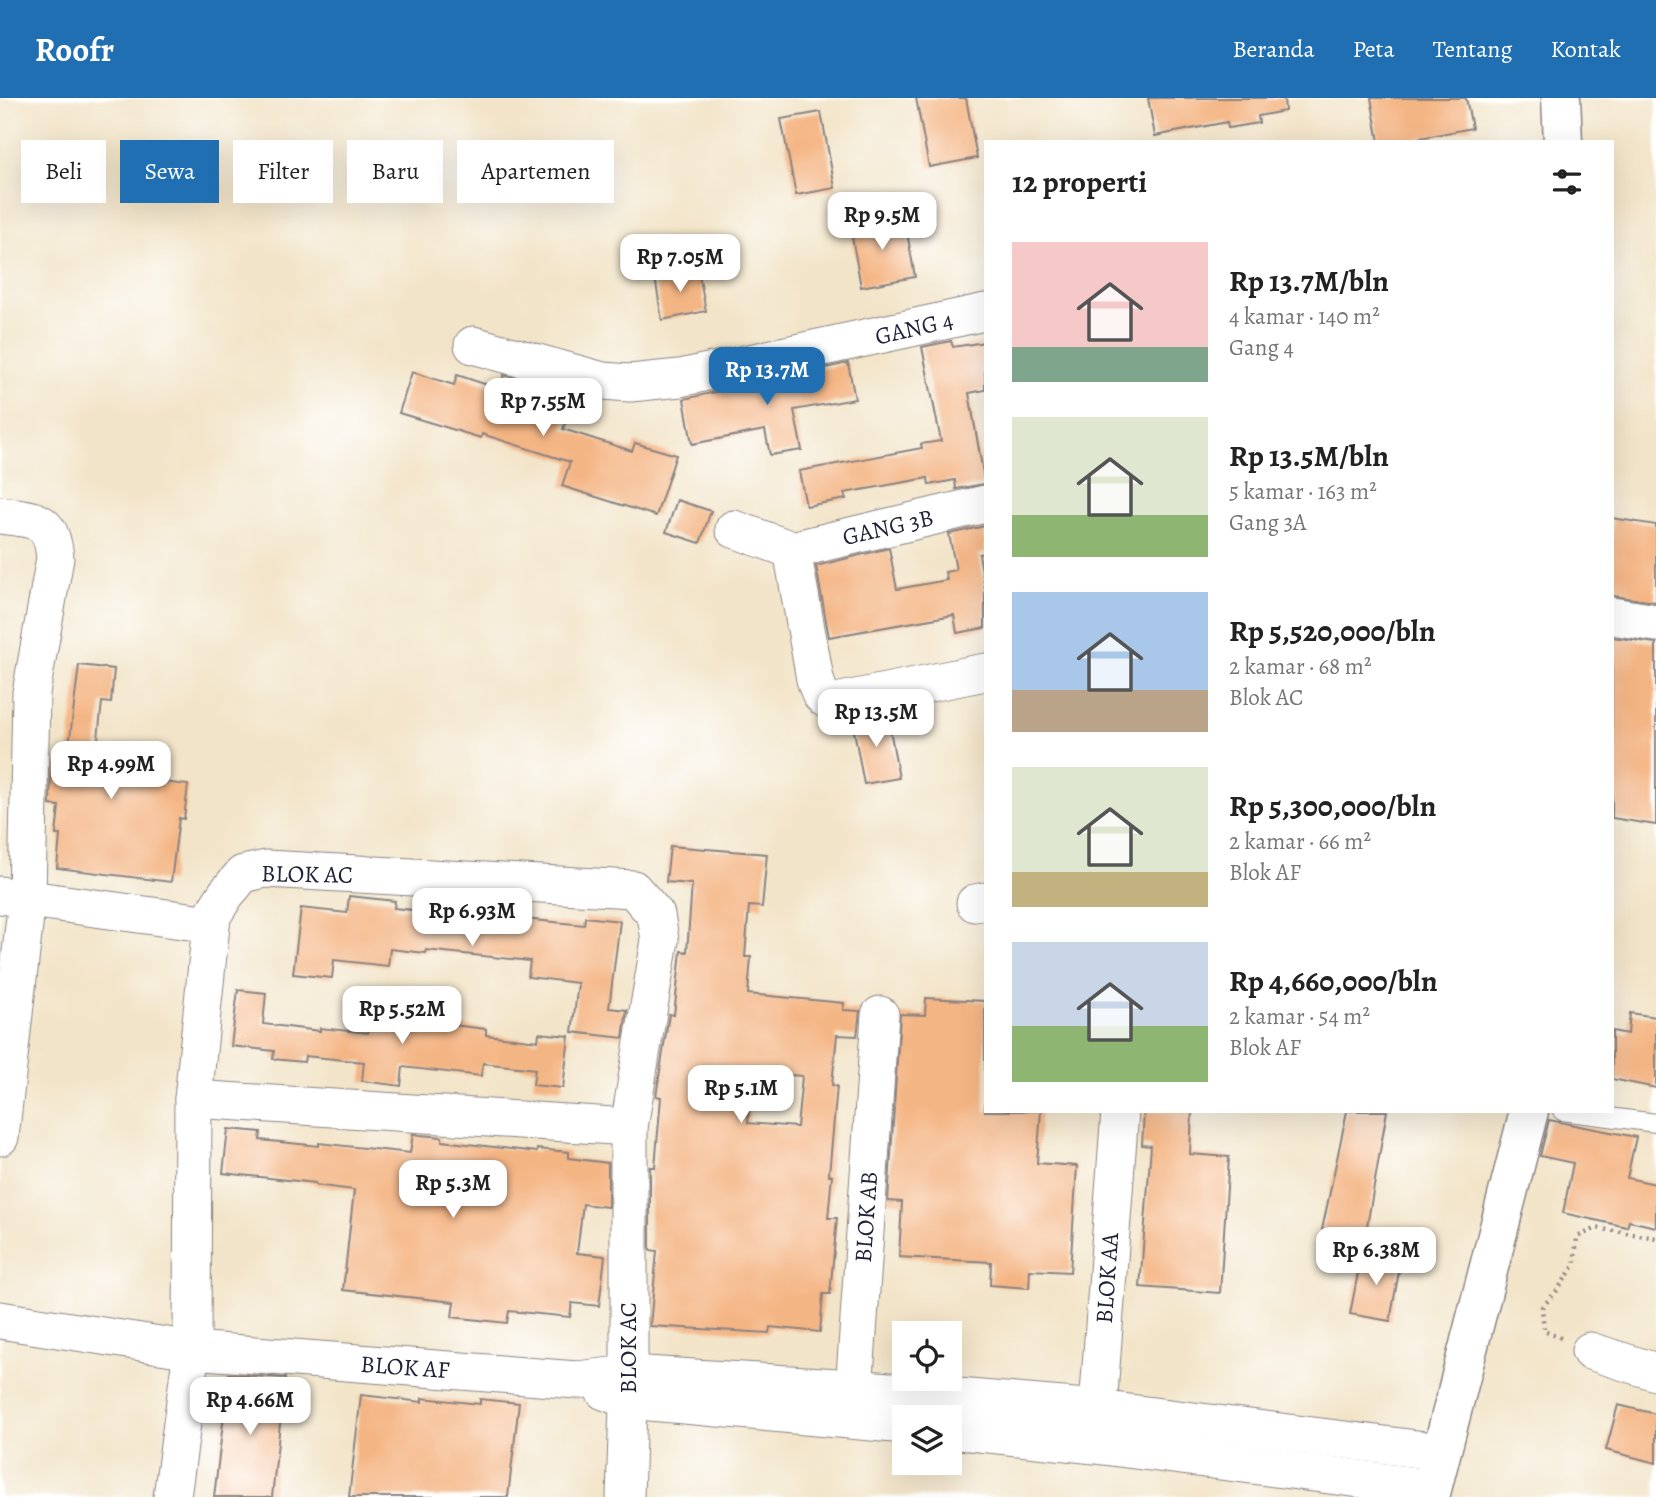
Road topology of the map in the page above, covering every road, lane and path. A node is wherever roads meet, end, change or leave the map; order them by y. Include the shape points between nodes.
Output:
1 (1561, 98) edge
2 (1563, 140) edge
3 (984, 312) edge
4 (473, 345) dead end
5 (984, 504) edge
6 (0, 515) edge
7 (734, 529) dead end
8 (792, 550) junction
9 (1614, 616) edge
10 (1656, 623) edge
11 (984, 672) edge
12 (15, 692) edge
13 (13, 897) edge
14 (211, 924) junction
15 (880, 1015) dead end
16 (4, 1076) edge
17 (193, 1099) junction
18 (1120, 1113) edge
19 (1528, 1113) edge
20 (1578, 1113) edge
21 (1656, 1123) edge
22 (629, 1127) junction
23 (0, 1137) edge
24 (1656, 1238) edge
25 (0, 1320) edge
26 (192, 1350) junction
27 (1590, 1351) joint
28 (1656, 1372) edge
29 (628, 1387) junction
30 (853, 1404) junction
31 (1098, 1409) junction
32 (892, 1420) edge
33 (962, 1431) edge
34 (1095, 1446) junction
35 (1434, 1479) edge
36 (625, 1488) edge
37 (172, 1497) edge

1 - 2 street
3 - 4 street, GANG 4 via 680,378 630,383 603,381
5 - 8 street, GANG 3B
6 - 12 street via 38,520 53,536 55,558
7 - 8 street
8 - 11 street via 819,692 828,701
9 - 10 street
12 - 13 street
13 - 14 street
13 - 16 street
14 - 17 street, BLOK AC
14 - 22 street, BLOK AC via 219,905 243,874 266,869 634,889 656,915 660,940
15 - 30 street, BLOK AB
16 - 23 street
17 - 22 street
17 - 26 street, BLOK AC
18 - 31 street, BLOK AA
19 - 35 street
20 - 21 lane
22 - 29 street, BLOK AC
24 - 27 path via 1597,1228 1577,1237 1574,1266 1542,1307 1544,1331
25 - 26 street, BLOK AF
26 - 29 street, BLOK AF
26 - 37 street, BLOK AC
27 - 28 street
29 - 30 street, BLOK AF
29 - 36 street, BLOK AC
30 - 31 street
30 - 32 street
31 - 34 street, BLOK AA
31 - 35 street
33 - 34 street
34 - 35 street

